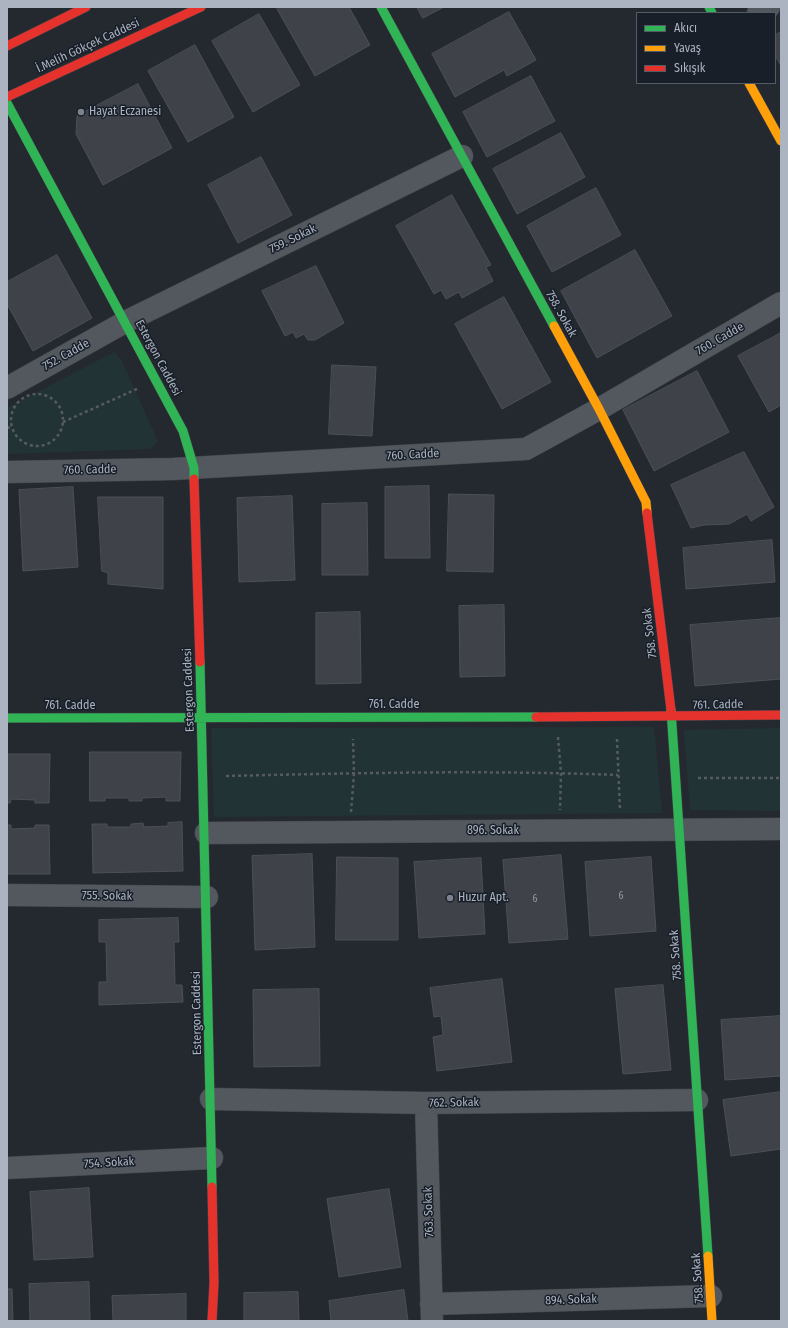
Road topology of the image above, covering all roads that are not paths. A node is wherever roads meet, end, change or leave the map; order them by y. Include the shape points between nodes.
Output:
1 (86, 7) edge
2 (201, 7) edge
3 (381, 7) edge
4 (769, 7) edge
5 (760, 12) edge
6 (7, 46) edge
7 (749, 84) edge
8 (7, 97) edge
9 (7, 103) edge
10 (781, 141) edge
11 (462, 156) junction
12 (781, 303) edge
13 (125, 322) junction
14 (7, 388) edge
15 (599, 409) junction
16 (194, 468) junction
17 (7, 472) edge
18 (781, 715) edge
19 (201, 716) junction
20 (672, 717) junction
21 (7, 718) edge
22 (781, 829) edge
23 (680, 830) junction
24 (206, 833) junction
25 (7, 895) edge
26 (207, 897) junction
27 (211, 1099) junction
28 (697, 1100) junction
29 (426, 1103) junction
30 (212, 1158) junction
31 (7, 1168) edge
32 (711, 1296) junction
33 (432, 1313) edge
34 (212, 1321) edge
35 (712, 1321) edge

1 - 6 street
2 - 8 street, İ.Melih Gökçek Caddesi
3 - 11 street, 758. Sokak
4 - 5 street
7 - 10 street
9 - 13 street, Estergon Caddesi
11 - 13 street, 759. Sokak
11 - 15 street, 758. Sokak
12 - 15 street, 760. Cadde
13 - 14 street, 752. Cadde
13 - 16 street, Estergon Caddesi via 183,431
15 - 16 street, 760. Cadde via 526,449
15 - 20 street, 758. Sokak via 646,502
16 - 17 street, 760. Cadde
16 - 19 street, Estergon Caddesi
18 - 20 street, 761. Cadde
19 - 20 street, 761. Cadde
19 - 21 street, 761. Cadde
19 - 24 street, Estergon Caddesi
20 - 23 street, 758. Sokak
22 - 23 street, 896. Sokak
23 - 24 street, 896. Sokak
23 - 28 street, 758. Sokak
24 - 26 street, Estergon Caddesi
25 - 26 street, 755. Sokak
26 - 27 street, Estergon Caddesi
27 - 29 street, 762. Sokak
27 - 30 street, Estergon Caddesi
28 - 29 street, 762. Sokak
28 - 32 street, 758. Sokak
29 - 33 street, 763. Sokak
30 - 31 street, 754. Sokak
30 - 34 street, Estergon Caddesi
32 - 33 street, 894. Sokak
32 - 35 street, 758. Sokak

